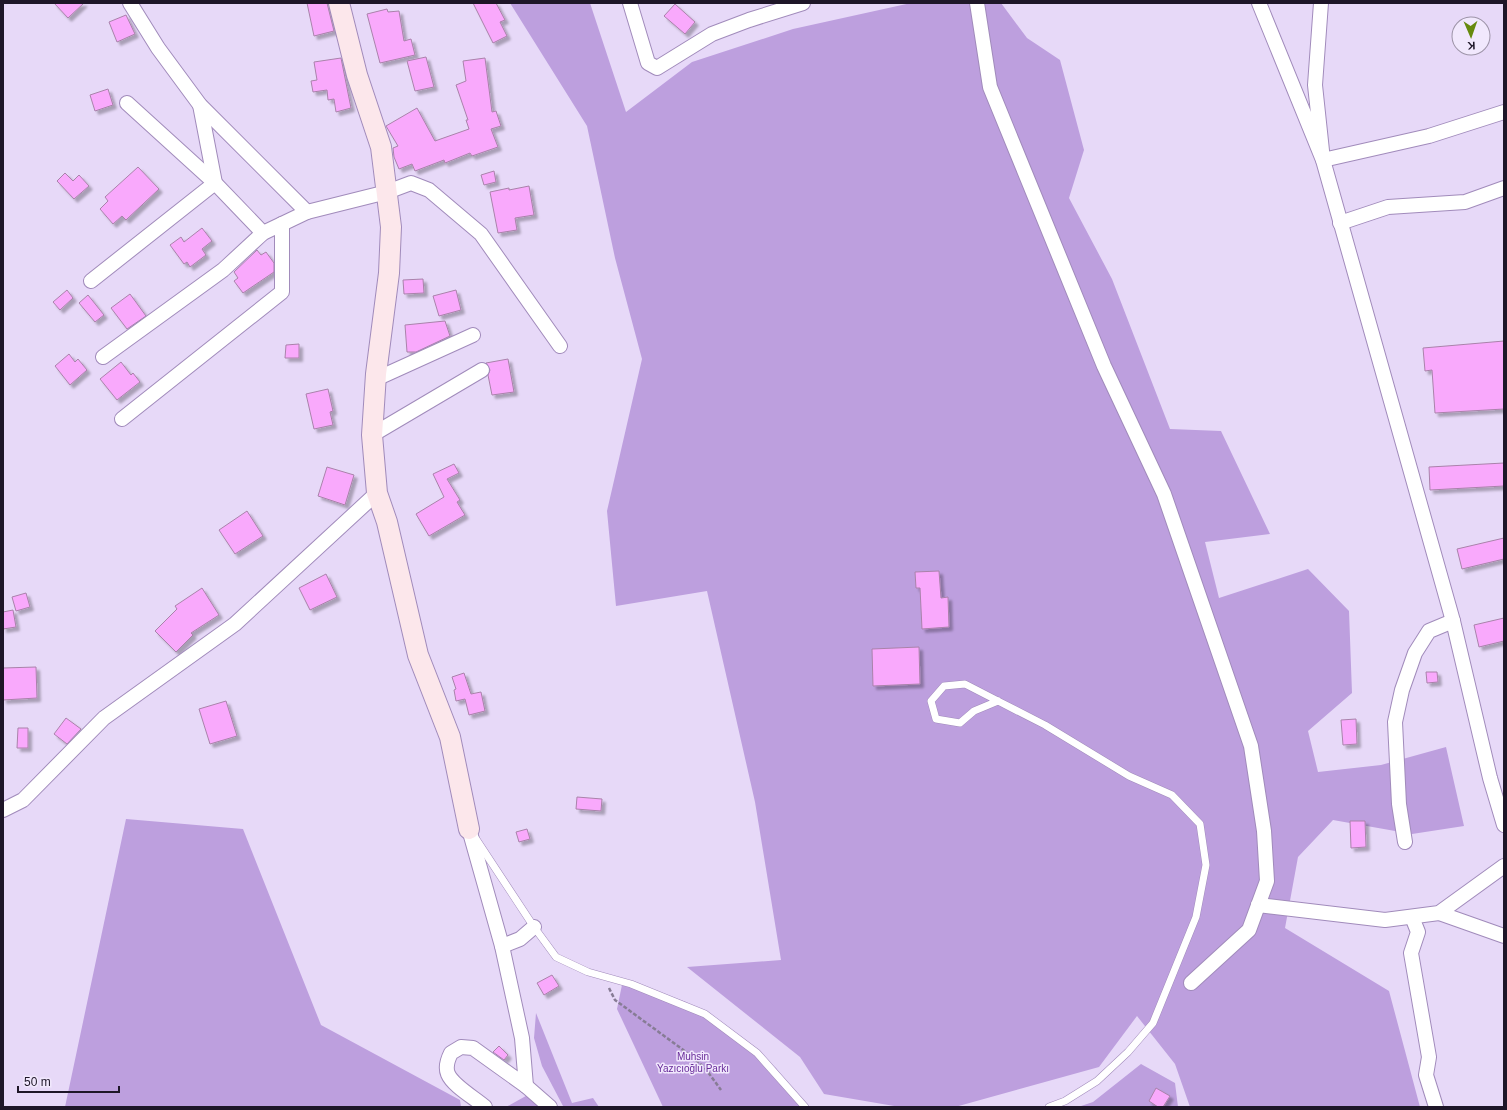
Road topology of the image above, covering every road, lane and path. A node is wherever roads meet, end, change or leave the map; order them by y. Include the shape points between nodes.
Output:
1 (130, 3) edge
2 (339, 3) edge
3 (630, 3) edge
4 (803, 3) edge
5 (977, 3) edge
6 (1260, 3) edge
7 (1321, 3) edge
8 (127, 102) dead end
9 (200, 105) junction
10 (1504, 112) edge
11 (1323, 160) junction
12 (215, 183) junction
13 (1504, 188) edge
14 (387, 192) junction
15 (307, 212) junction
16 (1340, 223) junction
17 (282, 224) junction
18 (263, 233) junction
19 (91, 281) dead end
20 (473, 335) dead end
21 (560, 346) dead end
22 (104, 357) dead end
23 (482, 370) dead end
24 (376, 379) junction
25 (122, 419) dead end
26 (372, 435) junction
27 (377, 493) junction
28 (1453, 621) junction
29 (998, 700) junction
30 (3, 810) edge
31 (1504, 825) edge
32 (469, 829) junction
33 (1405, 842) dead end
34 (1504, 866) edge
35 (1258, 905) junction
36 (1439, 913) junction
37 (1412, 917) junction
38 (534, 927) junction
39 (1504, 936) edge
40 (502, 946) junction
41 (604, 976) junction
42 (1192, 983) dead end
43 (526, 1086) junction
44 (721, 1090) dead end
45 (486, 1107) edge
46 (550, 1107) edge
47 (805, 1107) edge
48 (1049, 1107) edge
49 (1436, 1107) edge

1 - 9 street via 158,48
2 - 14 street via 357,75 381,147
3 - 4 street via 648,63 657,68 712,34
5 - 35 street via 990,87 1104,366 1164,494 1251,746 1264,832 1267,881
6 - 11 street
7 - 11 street via 1315,85
8 - 12 street
9 - 12 street
9 - 15 street
10 - 11 street via 1429,136
11 - 16 street
12 - 18 street
12 - 19 street
13 - 16 street via 1465,202 1388,207
14 - 15 street
14 - 21 street via 411,183 429,190 481,234
14 - 24 street via 391,227 389,273
15 - 17 street
16 - 28 street
17 - 18 street
17 - 25 street via 282,292
18 - 22 street via 223,270
20 - 24 street
23 - 26 street
24 - 26 street
26 - 27 street
27 - 30 street via 235,624 104,718 23,800
27 - 32 street via 387,522 418,655 450,737
28 - 31 street via 1490,778
28 - 33 street via 1429,631 1415,653 1396,716 1399,804
29 - 29 lane via 965,684 944,686 931,701 936,719 960,723 974,711
29 - 48 lane via 1129,776 1172,795 1200,824 1206,865 1196,917 1153,1023 1128,1052 1097,1081 1065,1101
32 - 38 lane
32 - 40 street
34 - 36 street
35 - 37 street via 1384,920
35 - 42 street via 1249,930
36 - 37 street
36 - 39 street
37 - 49 street via 1418,932 1411,953 1429,1057 1426,1075
38 - 40 street via 520,939
38 - 41 lane via 556,957 588,972
40 - 43 street via 522,1038
41 - 44 path via 615,1000 705,1068
41 - 47 lane via 705,1014 757,1053
43 - 45 street via 473,1048 461,1047 451,1053 447,1073 453,1082
43 - 46 street

